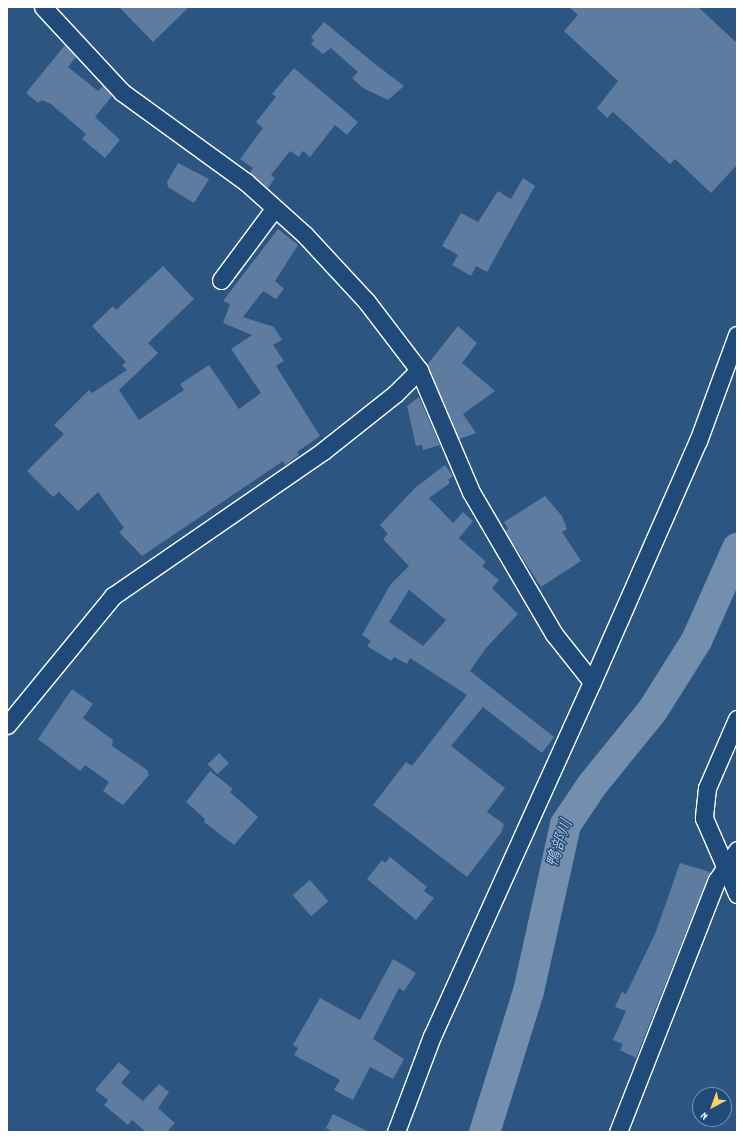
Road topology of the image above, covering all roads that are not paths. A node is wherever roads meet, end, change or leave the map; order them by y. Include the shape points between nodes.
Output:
1 (43, 7) edge
2 (274, 209) junction
3 (221, 280) dead end
4 (737, 335) edge
5 (419, 370) junction
6 (592, 682) junction
7 (737, 719) edge
8 (7, 725) edge
9 (737, 850) edge
10 (724, 867) junction
11 (737, 894) edge
12 (396, 1132) edge
13 (618, 1132) edge

1 - 2 street via 122,92 246,182
2 - 3 street
2 - 5 street via 305,235 366,302
4 - 6 street via 698,441
5 - 6 street via 471,492 554,634
5 - 8 street via 396,394 323,451 112,596
6 - 12 street via 432,1036
7 - 10 street via 707,788 704,806 710,838
9 - 10 street
10 - 11 street
10 - 13 street

